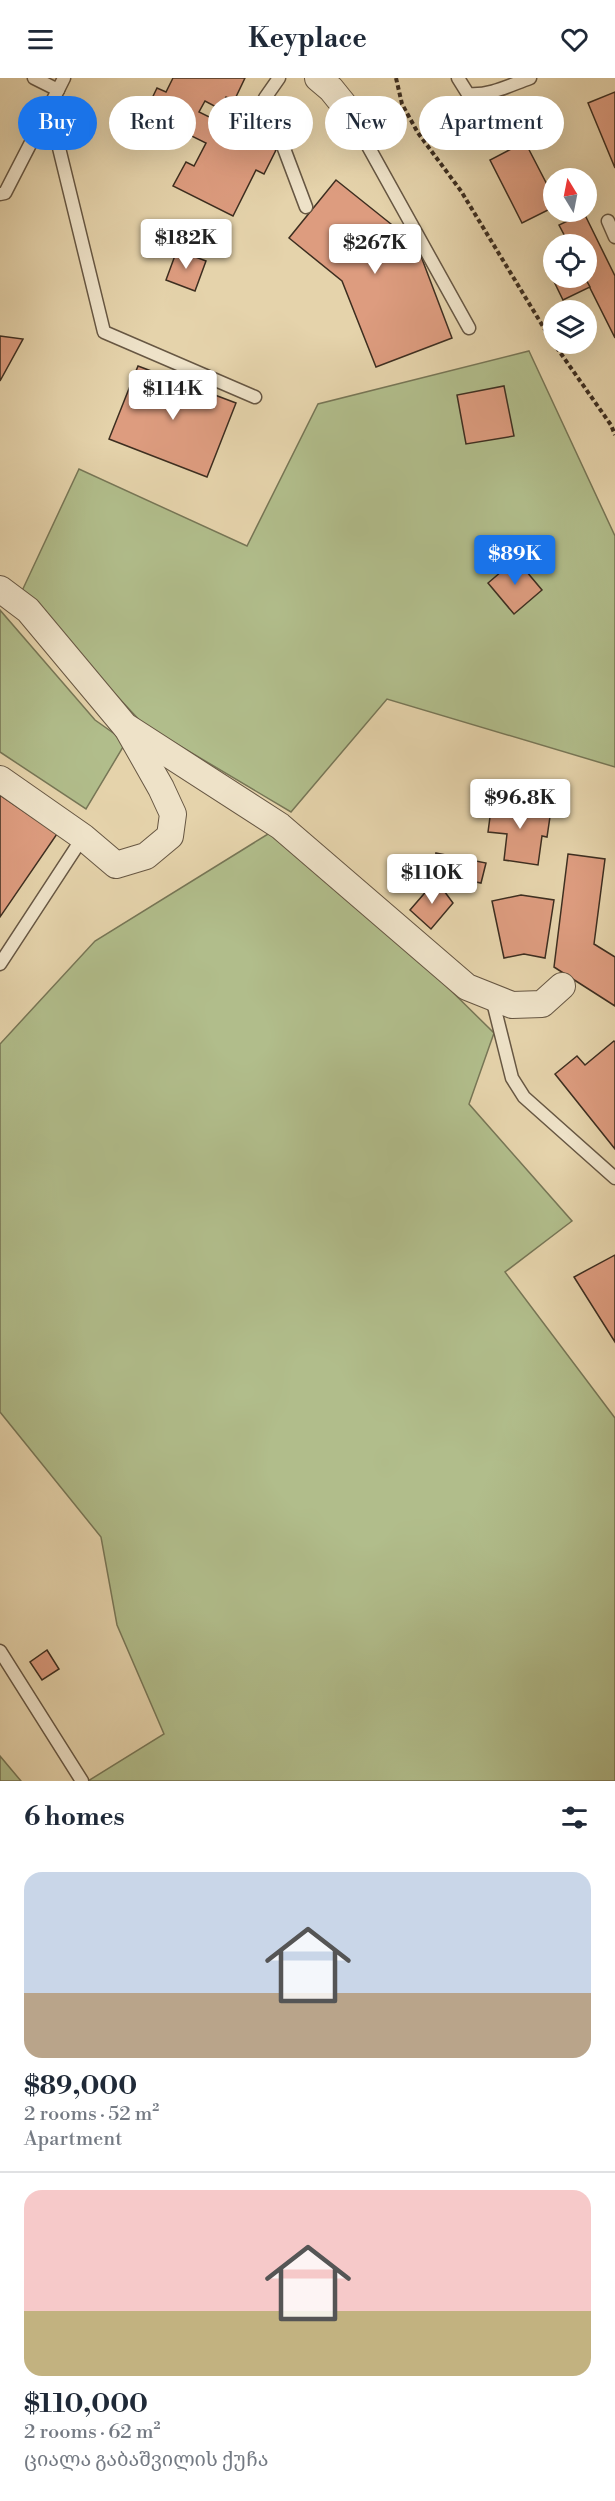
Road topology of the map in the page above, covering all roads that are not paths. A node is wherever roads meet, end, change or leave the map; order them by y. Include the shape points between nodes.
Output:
1 (34, 78) edge
2 (64, 78) edge
3 (279, 78) edge
4 (318, 78) edge
5 (458, 78) edge
6 (530, 78) edge
7 (58, 90) junction
8 (55, 96) edge
9 (337, 96) edge
10 (27, 150) edge
11 (60, 150) edge
12 (370, 150) edge
13 (0, 194) edge
14 (306, 207) dead end
15 (608, 221) dead end
16 (615, 237) edge
17 (469, 328) dead end
18 (255, 397) dead end
19 (0, 589) edge
20 (126, 726) junction
21 (0, 779) edge
22 (83, 837) junction
23 (0, 964) edge
24 (562, 986) dead end
25 (492, 997) junction
26 (615, 1178) edge
27 (0, 1651) edge
28 (82, 1781) edge

1 - 7 lane
2 - 7 lane
3 - 14 lane via 265,98
4 - 9 street
5 - 6 lane via 468,93 478,95
7 - 8 lane
10 - 13 lane via 5,193
11 - 18 lane via 104,332
12 - 17 lane
15 - 16 lane
19 - 20 street via 28,610
20 - 22 street via 173,814 170,836 146,856 116,865
20 - 25 street via 280,826 467,987
21 - 22 street
22 - 23 lane
24 - 25 street via 542,1004 512,1005
25 - 26 lane via 512,1078 524,1097
27 - 28 lane

